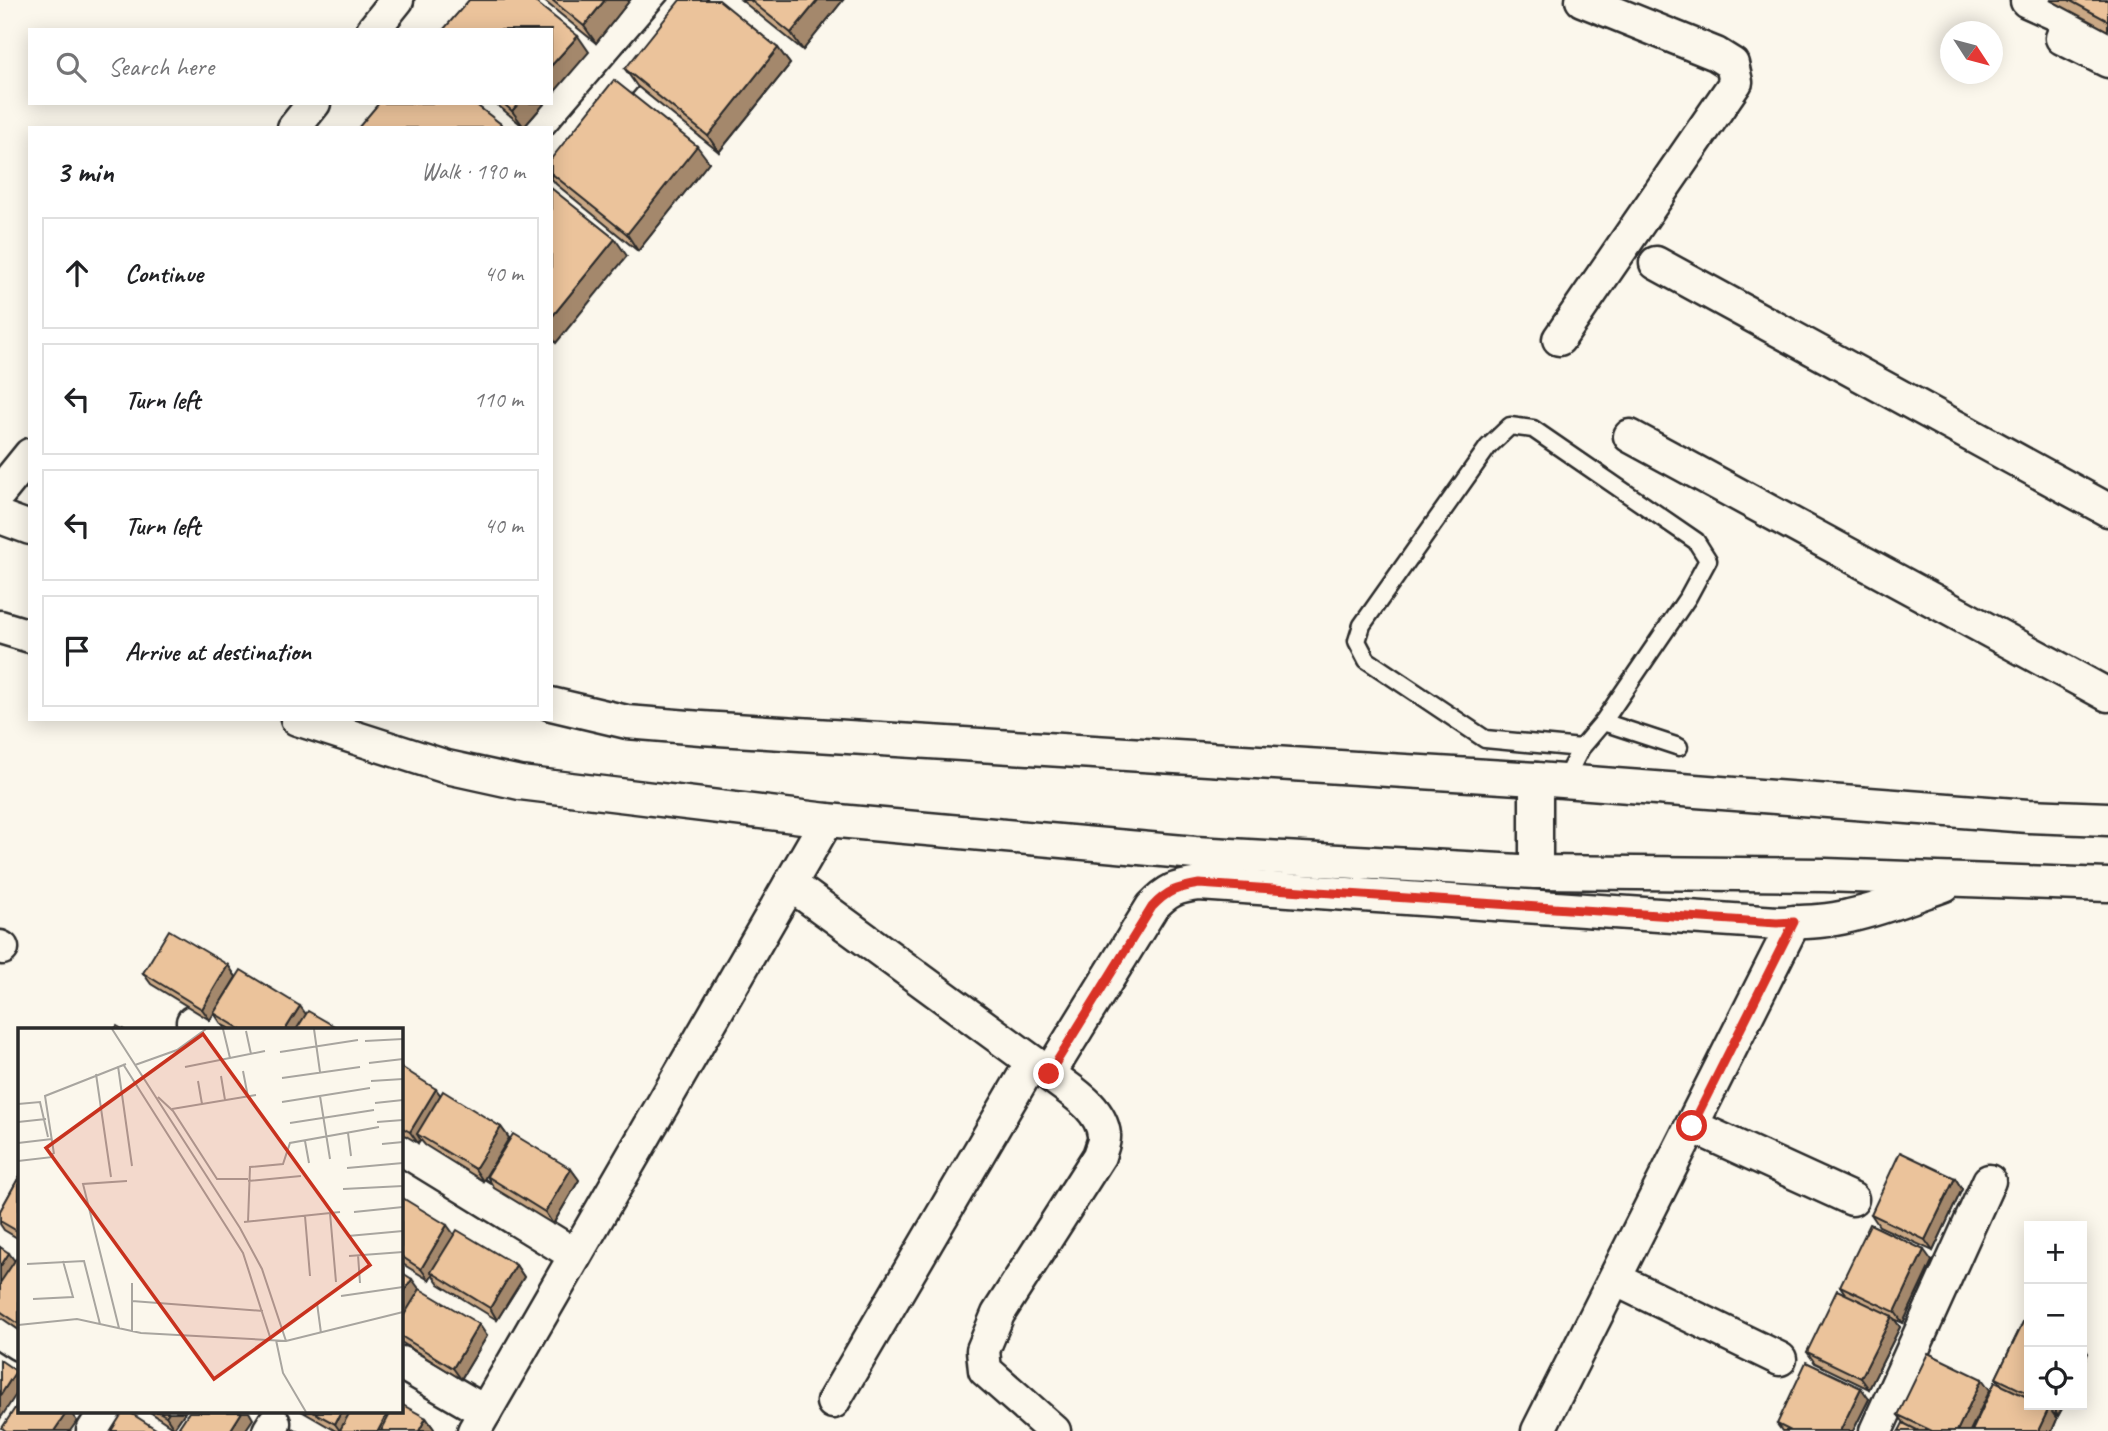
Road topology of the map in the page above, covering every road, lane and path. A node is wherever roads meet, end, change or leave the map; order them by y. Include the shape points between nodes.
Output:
1 (397, 0) edge
2 (690, 0) edge
3 (1582, 0) edge
4 (2032, 13) edge
5 (375, 28) edge
6 (2108, 37) edge
7 (2108, 61) edge
8 (312, 105) edge
9 (296, 126) edge
10 (553, 160) edge
11 (1656, 263) dead end
12 (1559, 339) dead end
13 (1630, 436) dead end
14 (28, 457) edge
15 (0, 492) edge
16 (2108, 510) edge
17 (0, 517) edge
18 (28, 527) edge
19 (0, 627) edge
20 (28, 635) edge
21 (2108, 695) edge
22 (553, 704) edge
23 (303, 721) edge
24 (1603, 722) junction
25 (1679, 747) dead end
26 (1581, 748) junction
27 (1545, 786) junction
28 (827, 820) junction
29 (2108, 820) edge
30 (1535, 860) junction
31 (1958, 880) junction
32 (790, 884) junction
33 (2108, 885) edge
34 (1794, 922) junction
35 (1040, 1068) junction
36 (1692, 1126) junction
37 (402, 1149) edge
38 (1989, 1181) dead end
39 (1852, 1199) dead end
40 (575, 1255) junction
41 (1615, 1279) junction
42 (0, 1332) edge
43 (18, 1343) edge
44 (1780, 1359) dead end
45 (402, 1364) edge
46 (833, 1402) dead end
47 (104, 1414) edge
48 (479, 1421) edge
49 (1540, 1430) edge
50 (93, 1431) edge
51 (1054, 1431) edge
52 (1875, 1431) edge

1 - 5 street
2 - 10 street
3 - 12 street via 1716,54 1732,64 1736,82
4 - 6 street via 2027,1
4 - 7 street
8 - 9 street
11 - 16 street
13 - 21 street
14 - 15 street
17 - 18 street
19 - 20 street
22 - 27 street via 627,722
23 - 28 street via 447,767 520,783
24 - 25 lane
24 - 26 lane
24 - 26 lane via 1708,560 1696,541 1533,429 1510,426 1488,446 1362,625 1357,641 1367,660 1485,738
26 - 27 lane
27 - 29 street
27 - 30 street
28 - 30 street via 1195,852
28 - 32 street
30 - 31 street
31 - 33 street
31 - 34 street via 1850,916
32 - 35 street
32 - 40 street
34 - 35 street via 1199,884 1181,887 1167,892 1152,907
34 - 36 street
35 - 46 street
35 - 51 street via 1089,1106 1100,1118 1105,1137 1099,1156 998,1314 983,1350 985,1370
36 - 39 street
36 - 41 street
37 - 40 street
38 - 52 street
40 - 48 street
41 - 44 street
41 - 49 street
42 - 43 street
45 - 48 street
47 - 50 street

